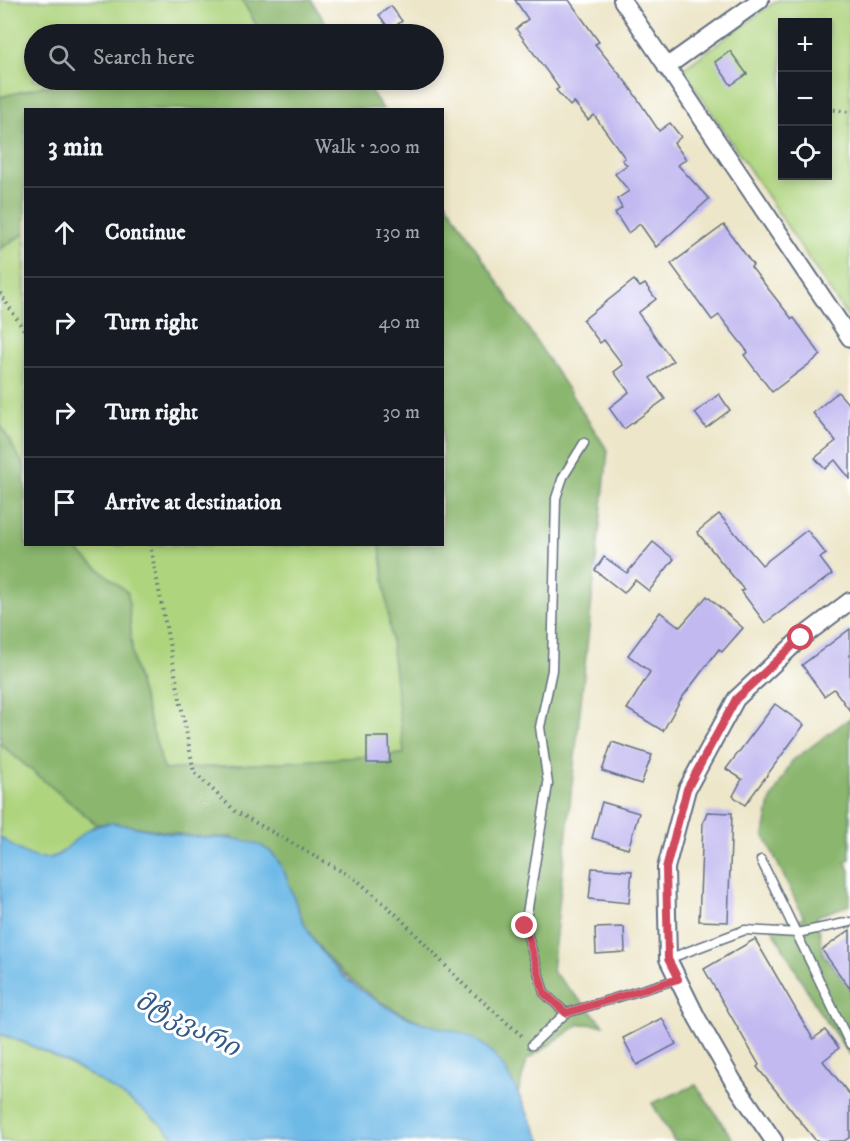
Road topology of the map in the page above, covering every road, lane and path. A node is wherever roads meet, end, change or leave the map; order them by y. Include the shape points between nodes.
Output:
1 (622, 0) edge
2 (760, 0) edge
3 (666, 67) junction
4 (832, 110) edge
5 (850, 112) edge
6 (0, 293) edge
7 (24, 330) edge
8 (850, 338) edge
9 (584, 444) dead end
10 (150, 546) edge
11 (850, 601) edge
12 (760, 860) dead end
13 (850, 922) edge
14 (797, 933) junction
15 (668, 959) junction
16 (678, 979) junction
17 (566, 1013) junction
18 (850, 1044) edge
19 (531, 1045) joint
20 (774, 1141) edge

1 - 3 street
2 - 3 street
3 - 8 street
4 - 5 path
6 - 7 path
9 - 17 lane via 563,477 556,498 552,670 540,727 548,784 525,926 544,993
10 - 19 path via 194,772 235,811 357,880
11 - 15 street via 801,638 736,699 687,789 666,868
12 - 14 lane
13 - 14 lane
14 - 15 lane via 745,930
14 - 18 lane
15 - 16 street
16 - 17 lane
16 - 20 street via 733,1081
17 - 19 lane

